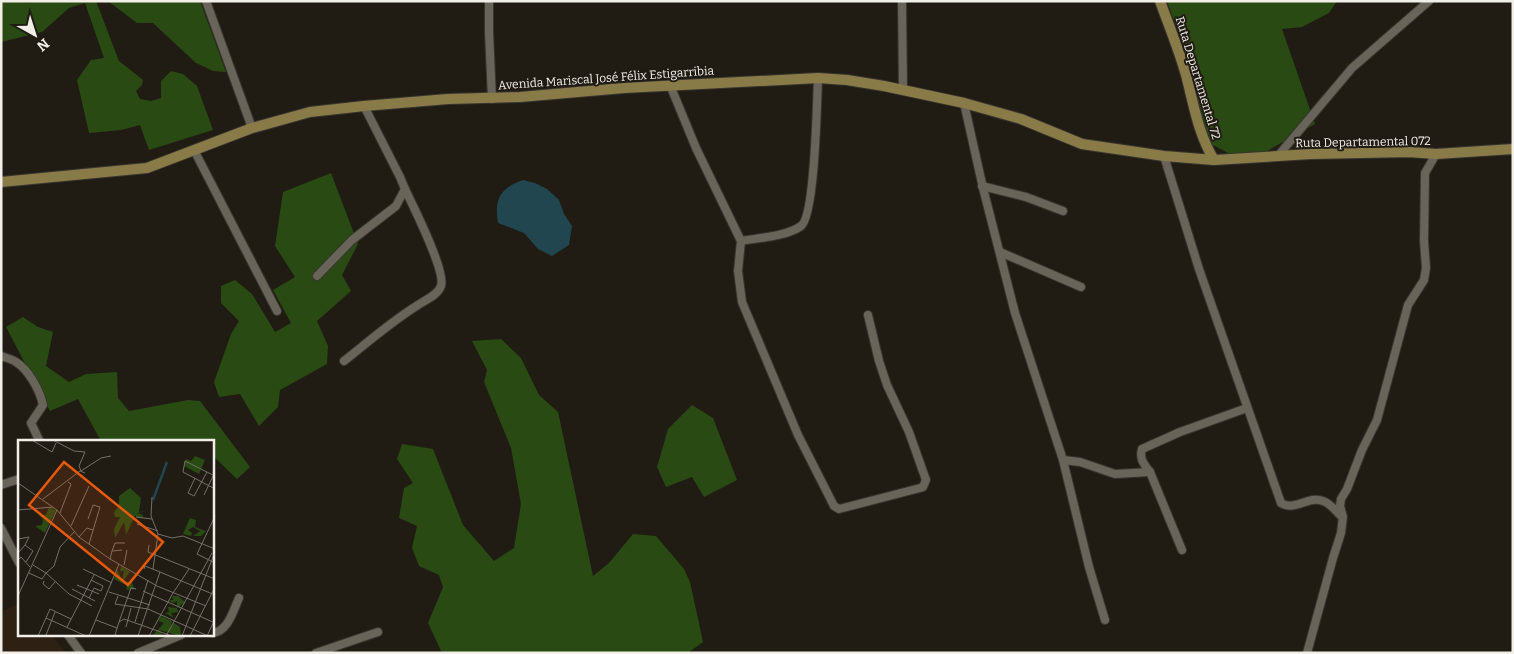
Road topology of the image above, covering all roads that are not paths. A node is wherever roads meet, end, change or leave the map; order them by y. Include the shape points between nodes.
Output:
1 (206, 1) edge
2 (489, 1) edge
3 (902, 1) edge
4 (1160, 1) edge
5 (1429, 1) edge
6 (818, 78) junction
7 (670, 86) junction
8 (902, 90) junction
9 (492, 99) junction
10 (964, 103) junction
11 (364, 106) junction
12 (252, 128) junction
13 (1513, 149) edge
14 (194, 150) junction
15 (1436, 154) junction
16 (1164, 156) junction
17 (1277, 157) junction
18 (1214, 160) junction
19 (1, 182) edge
20 (982, 186) junction
21 (405, 189) junction
22 (1063, 211) dead end
23 (741, 241) junction
24 (1000, 252) junction
25 (317, 276) dead end
26 (1081, 287) dead end
27 (277, 311) dead end
28 (868, 315) dead end
29 (1, 356) edge
30 (344, 361) dead end
31 (1247, 408) junction
32 (39, 440) edge
33 (1063, 460) junction
34 (1150, 472) junction
35 (18, 478) edge
36 (1, 485) edge
37 (1343, 518) junction
38 (1, 528) edge
39 (1182, 550) dead end
40 (18, 561) edge
41 (239, 598) dead end
42 (1105, 620) dead end
43 (378, 632) dead end
44 (214, 633) edge
45 (69, 636) edge
46 (179, 636) edge
47 (81, 653) edge
48 (138, 653) edge
49 (316, 653) edge
50 (1307, 653) edge

1 - 12 street
2 - 9 street
3 - 8 street
4 - 18 main road, Ruta Departamental 72 via 1186,74 1204,143
5 - 17 street via 1352,68
6 - 7 main road, Avenida Mariscal José Félix Estigarribia
6 - 8 main road, Avenida Mariscal José Félix Estigarribia
6 - 23 street via 817,130 805,223 790,232
7 - 9 main road, Avenida Mariscal José Félix Estigarribia
7 - 23 street
8 - 10 main road, Avenida Mariscal José Félix Estigarribia
9 - 11 main road, Avenida Mariscal José Félix Estigarribia
10 - 16 main road, Avenida Mariscal José Félix Estigarribia via 1020,119 1082,144
10 - 20 street
11 - 12 main road, Avenida Mariscal José Félix Estigarribia via 310,112
11 - 21 street
12 - 14 main road, Avenida Mariscal José Félix Estigarribia
13 - 15 main road, Ruta Departamental 072
14 - 19 main road, Avenida Mariscal José Félix Estigarribia via 147,168
14 - 27 street
15 - 17 main road, Ruta Departamental 072 via 1399,152
15 - 37 street via 1425,173 1424,280 1408,305 1377,420 1340,499
16 - 18 main road, Avenida Mariscal José Félix Estigarribia
16 - 31 street via 1198,269
17 - 18 main road, Ruta Departamental 072
20 - 22 street
20 - 24 street
21 - 25 street via 396,206 352,240
21 - 30 street via 434,255 441,287
23 - 28 street via 738,271 742,302 798,435 834,506 840,509 923,487 926,480 909,432 887,385
24 - 26 street
24 - 33 street via 1015,313
29 - 32 street via 25,370 42,399 43,405 31,423
31 - 34 street via 1142,449 1142,462
31 - 37 street via 1281,503 1294,506 1312,500 1323,501
33 - 34 street via 1080,462 1114,474
33 - 42 street
34 - 39 street
35 - 36 street
37 - 50 street
38 - 40 street
41 - 44 street via 226,625
43 - 49 street
45 - 47 street
46 - 48 street

